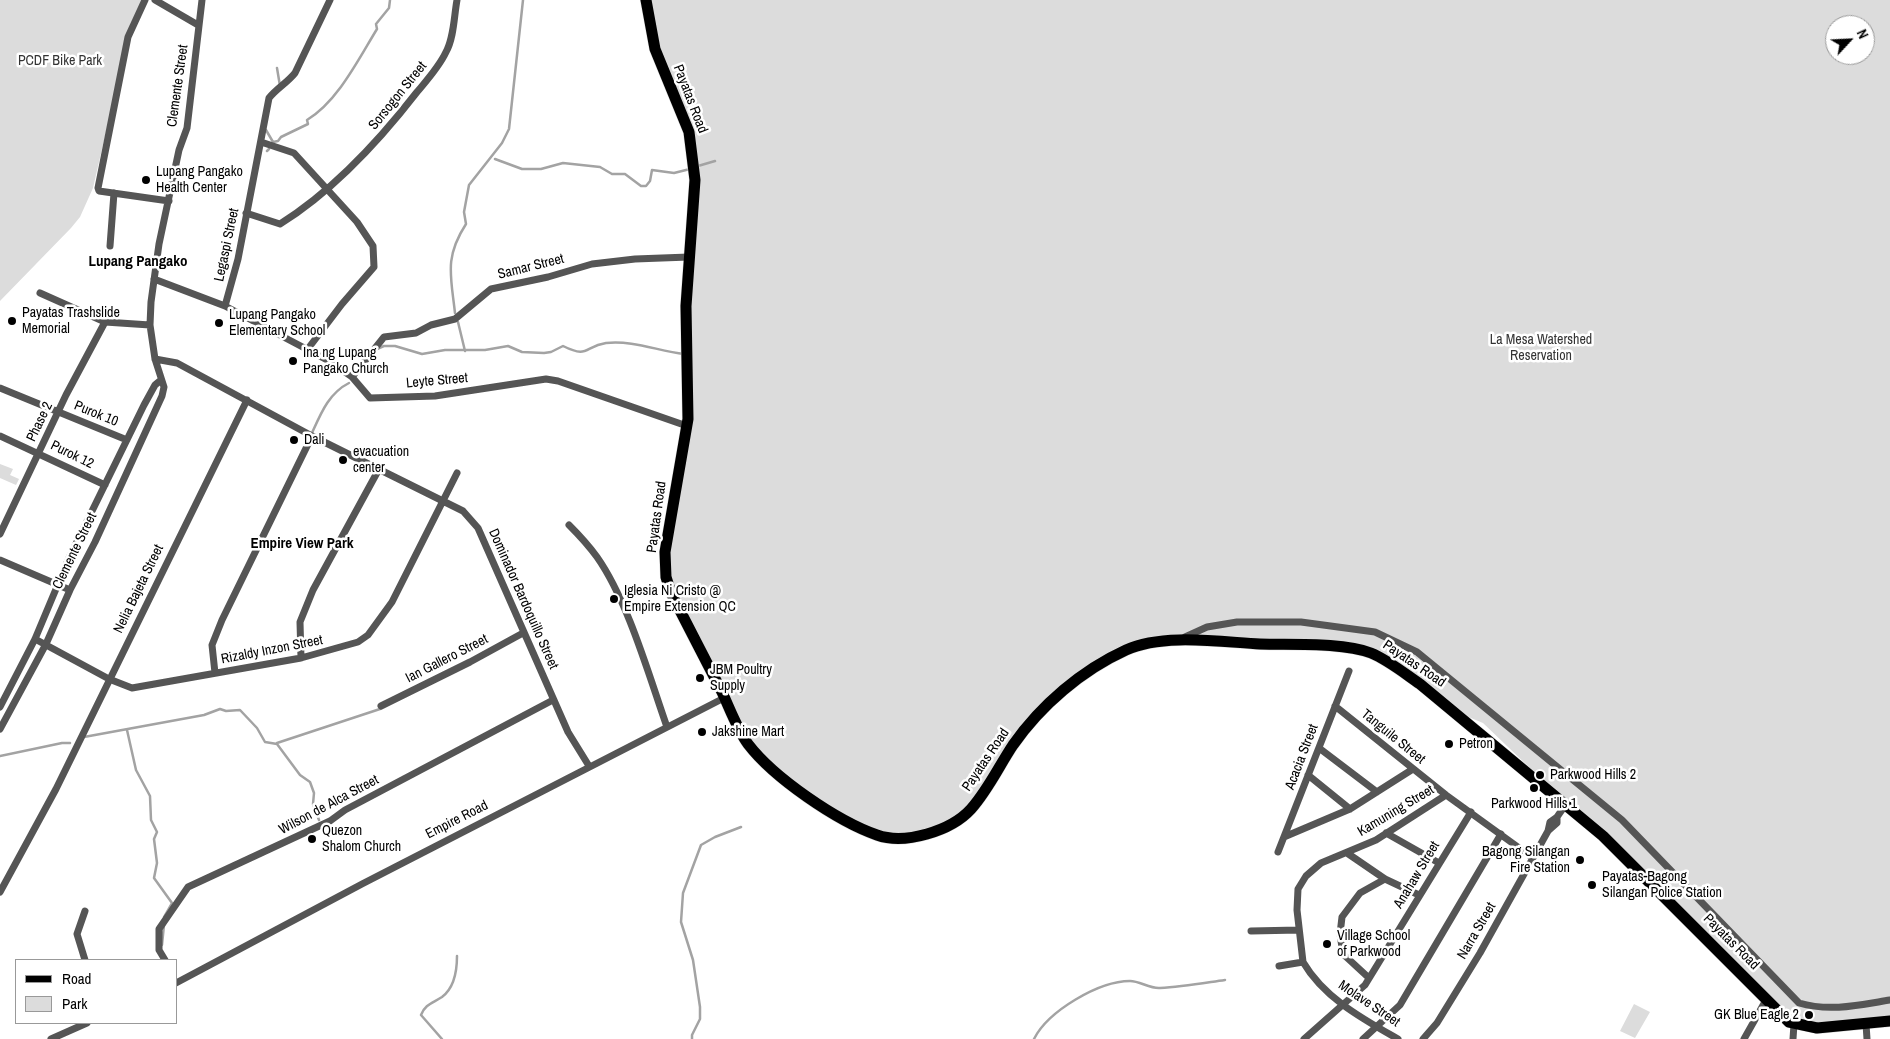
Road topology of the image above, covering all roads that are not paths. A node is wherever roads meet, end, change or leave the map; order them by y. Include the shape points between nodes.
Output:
1 (145, 0) edge
2 (155, 0) edge
3 (202, 0) edge
4 (330, 0) edge
5 (457, 0) edge
6 (646, 0) edge
7 (198, 25) junction
8 (261, 142) junction
9 (326, 188) junction
10 (114, 194) junction
11 (169, 201) junction
12 (246, 213) junction
13 (110, 246) dead end
14 (689, 257) junction
15 (154, 279) junction
16 (40, 293) dead end
17 (225, 306) junction
18 (105, 322) junction
19 (150, 326) junction
20 (307, 350) junction
21 (155, 359) junction
22 (352, 377) junction
23 (161, 380) junction
24 (0, 388) edge
25 (247, 400) junction
26 (59, 413) junction
27 (687, 426) junction
28 (0, 436) edge
29 (312, 436) junction
30 (127, 440) junction
31 (38, 453) junction
32 (120, 456) junction
33 (130, 461) junction
34 (379, 469) junction
35 (457, 473) dead end
36 (105, 485) junction
37 (100, 497) junction
38 (444, 501) junction
39 (112, 503) junction
40 (569, 525) dead end
41 (0, 534) edge
42 (0, 560) edge
43 (59, 586) junction
44 (70, 590) junction
45 (523, 633) junction
46 (35, 639) junction
47 (1178, 641) junction
48 (46, 644) junction
49 (301, 658) junction
50 (1349, 671) dead end
51 (212, 674) junction
52 (109, 678) junction
53 (724, 698) junction
54 (554, 700) junction
55 (381, 706) dead end
56 (1335, 706) junction
57 (0, 707) edge
58 (667, 727) junction
59 (0, 729) edge
60 (1319, 748) junction
61 (589, 766) junction
62 (1413, 769) junction
63 (1308, 775) junction
64 (1377, 792) junction
65 (1446, 795) junction
66 (1566, 804) junction
67 (1350, 809) junction
68 (1471, 812) junction
69 (1386, 833) junction
70 (1500, 834) junction
71 (1284, 837) junction
72 (1278, 852) dead end
73 (1347, 853) junction
74 (1533, 858) junction
75 (1438, 863) junction
76 (1385, 879) junction
77 (0, 892) edge
78 (1420, 896) junction
79 (85, 911) dead end
80 (1299, 930) junction
81 (1252, 931) dead end
82 (85, 959) edge
83 (164, 959) edge
84 (1304, 962) junction
85 (1279, 966) dead end
86 (1369, 978) junction
87 (178, 981) edge
88 (1766, 1000) junction
89 (1890, 1000) edge
90 (1342, 1004) junction
91 (1890, 1021) edge
92 (85, 1024) edge
93 (1794, 1024) junction
94 (1866, 1024) junction
95 (1377, 1027) junction
96 (51, 1039) edge
97 (1304, 1039) edge
98 (1363, 1039) edge
99 (1398, 1039) edge
100 (1422, 1039) edge
101 (1744, 1039) edge
102 (1794, 1039) edge
103 (1867, 1039) edge

1 - 10 street via 128,38 98,188
2 - 7 street
3 - 7 street, Clemente Street
4 - 8 street, Legaspi Street via 295,73 270,98
5 - 9 street, Sorsogon Street via 448,50 440,63 389,129
6 - 14 main road, Payatas Road via 655,49 692,142 695,201
7 - 11 street, Clemente Street via 186,128
8 - 9 street via 294,153
8 - 12 street, Legaspi Street
9 - 12 street, Sorsogon Street via 280,224
9 - 20 street via 374,246 374,266
10 - 11 street
10 - 13 street
11 - 15 street, Clemente Street
12 - 17 street, Legaspi Street
14 - 22 street, Samar Street via 592,264 491,289 455,319 416,333 384,336
14 - 27 main road, Payatas Road
15 - 17 street, Leyte Street
15 - 19 street, Clemente Street
16 - 18 street
17 - 20 street, Leyte Street
18 - 19 street
18 - 26 street, Phase 2
19 - 21 street, Clemente Street
20 - 22 street, Leyte Street
21 - 23 street, Clemente Street
21 - 25 street, Dominador Bardoquillo Street via 177,363
22 - 27 street, Leyte Street via 370,398 435,396 546,379
23 - 30 street, Clemente Street via 155,385
23 - 33 street, Clemente Street via 164,387 162,396
24 - 26 street, Purok 10
25 - 29 street, Dominador Bardoquillo Street
25 - 52 street, Nelia Bajeta Street
26 - 30 street, Purok 10
26 - 31 street, Phase 2
27 - 53 main road, Payatas Road via 667,531 666,577
28 - 31 street, Purok 12
29 - 34 street, Dominador Bardoquillo Street
29 - 51 street via 222,620 212,645
30 - 32 street, Clemente Street
31 - 36 street, Purok 12
31 - 41 street, Phase 2
32 - 33 street
32 - 36 street, Clemente Street
33 - 39 street, Clemente Street
34 - 38 street, Dominador Bardoquillo Street
34 - 49 street via 309,598 300,622
35 - 38 street, Rizaldy Inzon Street
36 - 37 street, Clemente Street
37 - 39 street
37 - 43 street, Clemente Street via 69,558
38 - 45 street, Dominador Bardoquillo Street via 463,511 478,528
38 - 49 street, Rizaldy Inzon Street via 400,588 368,634 358,642
39 - 44 street, Clemente Street
40 - 58 street via 597,557 620,601
42 - 43 street
43 - 44 street
43 - 46 street, Clemente Street
44 - 48 street, Clemente Street
45 - 54 street, Dominador Bardoquillo Street
45 - 55 street, Ian Gallero Street
46 - 48 street, Rizaldy Inzon Street
46 - 57 street, Clemente Street
47 - 53 main road, Payatas Road via 1128,649 1068,686 1031,722 969,811 945,827 905,838 877,835 860,828 777,773 747,743
47 - 66 main road, Payatas Road via 1339,648 1374,654 1448,705
47 - 89 street via 1207,627 1237,622 1300,622 1375,632 1417,652 1622,820 1799,1004 1813,1008 1843,1008
48 - 52 street, Rizaldy Inzon Street
48 - 59 street, Clemente Street
49 - 51 street, Rizaldy Inzon Street
50 - 56 street, Acacia Street
51 - 52 street, Rizaldy Inzon Street via 132,688
52 - 77 street, Nelia Bajeta Street via 56,789
53 - 58 street, Empire Road
54 - 61 street, Dominador Bardoquillo Street via 568,732
54 - 83 street, Wilson de Alca Street via 345,810 330,822 188,887 159,928 160,950
56 - 60 street, Acacia Street
56 - 62 street, Tanguile Street
58 - 61 street, Empire Road
60 - 63 street, Acacia Street
60 - 64 street
61 - 87 street, Empire Road
62 - 64 street
62 - 65 street, Tanguile Street
63 - 67 street
63 - 71 street, Acacia Street
64 - 67 street
65 - 68 street, Tanguile Street
65 - 69 street, Kamuning Street
66 - 74 street, Narra Street via 1558,817 1550,822
66 - 88 main road, Payatas Road via 1630,862
67 - 71 street
68 - 70 street, Tanguile Street
68 - 75 street, Anahaw Street
69 - 73 street, Kamuning Street
69 - 75 street
70 - 74 street, Tanguile Street
70 - 95 street via 1400,1005
71 - 72 street, Acacia Street
73 - 76 street
73 - 80 street, Kamuning Street via 1321,862 1306,876 1298,889
74 - 100 street, Narra Street via 1480,953 1437,1023
75 - 78 street, Anahaw Street
76 - 78 street
76 - 86 street via 1360,893 1342,918 1343,954
78 - 86 street, Anahaw Street
79 - 82 street via 77,934
80 - 81 street
80 - 84 street, Kamuning Street
84 - 85 street
84 - 90 street, Molave Street via 1311,976
86 - 90 street, Anahaw Street
88 - 93 main road, Payatas Road
88 - 101 street
90 - 95 street, Molave Street
90 - 97 street, Anahaw Street
91 - 94 main road, Payatas Road
92 - 96 street
93 - 94 main road, Payatas Road via 1817,1028
93 - 102 street
94 - 103 street
95 - 98 street
95 - 99 street, Molave Street

